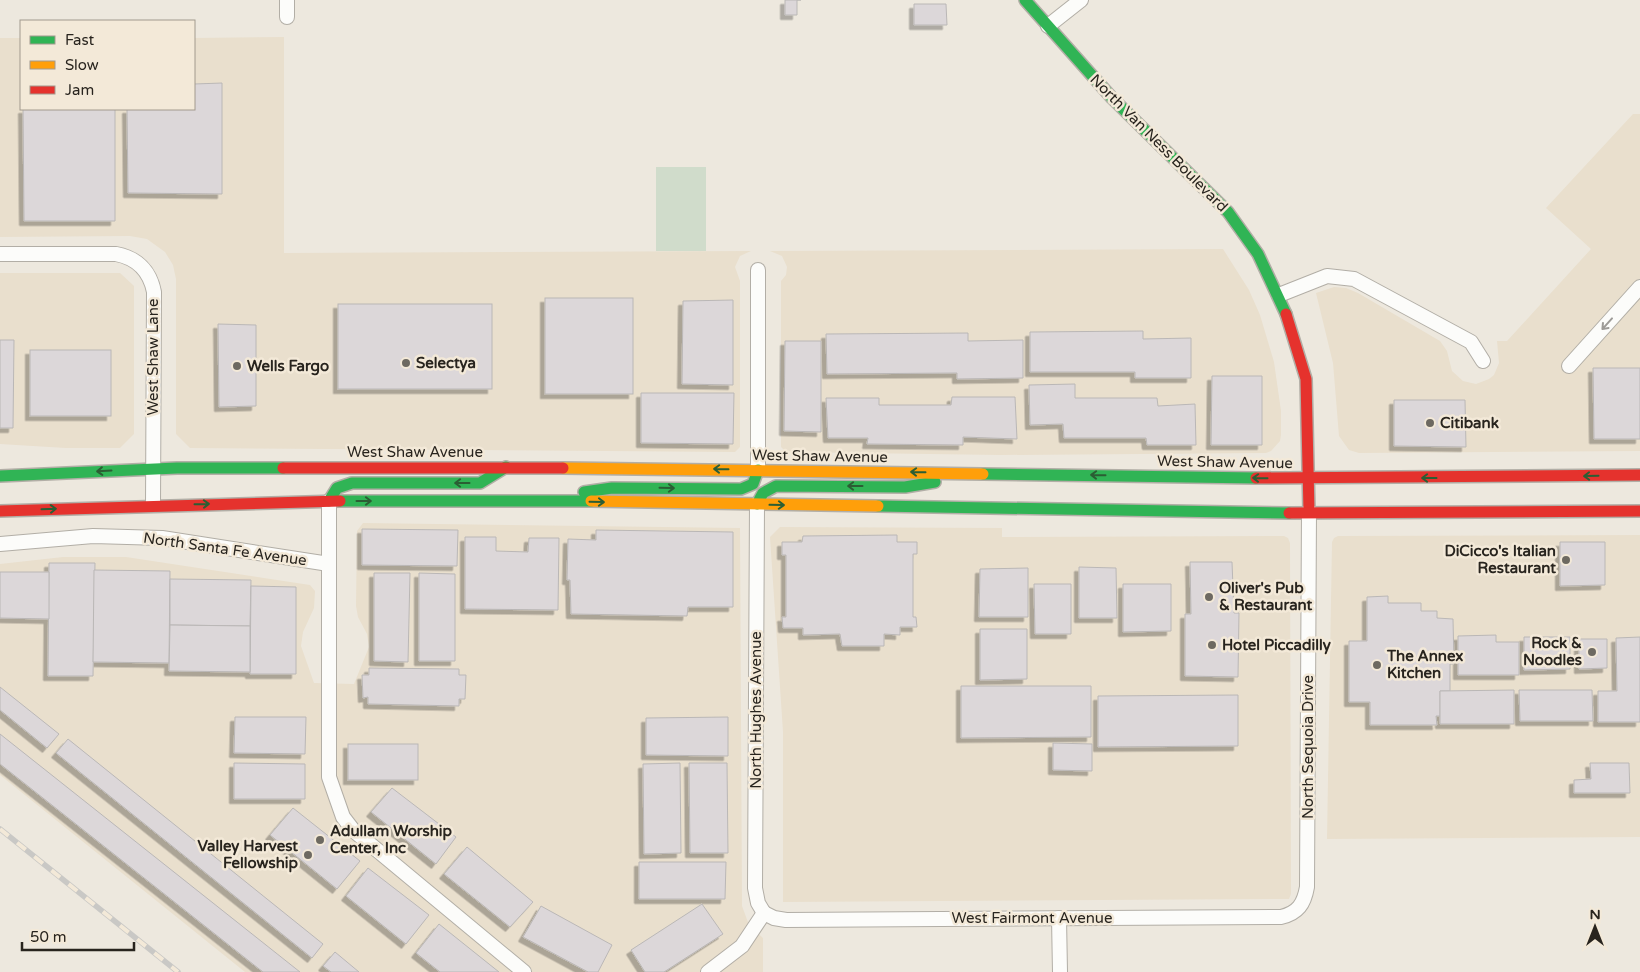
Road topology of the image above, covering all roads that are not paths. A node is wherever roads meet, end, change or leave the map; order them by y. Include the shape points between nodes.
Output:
1 (287, 0) edge
2 (1026, 0) edge
3 (1082, 0) edge
4 (287, 17) dead end
5 (1048, 26) junction
6 (0, 254) edge
7 (758, 270) dead end
8 (1640, 287) edge
9 (1279, 295) junction
10 (1483, 361) dead end
11 (1569, 366) dead end
12 (506, 467) junction
13 (153, 469) junction
14 (758, 470) junction
15 (990, 472) junction
16 (1640, 475) edge
17 (0, 476) edge
18 (1309, 478) junction
19 (1309, 494) joint
20 (329, 501) junction
21 (532, 502) junction
22 (757, 504) junction
23 (153, 505) junction
24 (0, 511) edge
25 (1309, 511) junction
26 (1640, 511) edge
27 (0, 544) edge
28 (329, 564) junction
29 (1299, 909) joint
30 (764, 913) junction
31 (1059, 918) junction
32 (524, 972) edge
33 (708, 972) edge
34 (1060, 972) edge

1 - 4 street
2 - 5 main road, North Van Ness Boulevard
3 - 5 street
5 - 9 main road, North Van Ness Boulevard via 1112,98 1228,212 1258,254
6 - 13 street, West Shaw Lane via 116,254 133,259 148,274 154,292
7 - 14 street
8 -> 11 street
9 - 10 street via 1327,276 1354,279 1471,342
9 - 18 main road, North Van Ness Boulevard via 1306,380
12 - 13 main road, West Shaw Avenue
14 -> 12 main road, West Shaw Avenue
12 -> 20 main road via 480,483 352,483 337,488
13 -> 17 main road, West Shaw Avenue
13 - 23 street, West Shaw Lane
15 -> 14 main road, West Shaw Avenue
21 -> 14 main road via 612,488 741,489 753,484
18 -> 15 main road, West Shaw Avenue
15 -> 22 main road via 905,487 776,486 763,493
16 -> 18 main road, West Shaw Avenue
18 - 19 main road, North Van Ness Boulevard
19 - 25 main road, North Sequoia Drive
20 -> 21 main road
23 -> 20 main road
20 - 28 street
21 -> 22 main road
22 -> 25 main road
22 - 30 street, North Hughes Avenue via 755,888
24 -> 23 main road
25 - 26 main road
25 - 29 street, North Sequoia Drive via 1307,887
27 - 28 street, North Santa Fe Avenue via 92,536 162,538
28 - 32 street via 329,777 343,817 353,830
29 - 31 street, West Fairmont Avenue via 1281,917
30 - 31 street, West Fairmont Avenue via 786,920
30 - 33 street via 742,946
31 - 34 street

